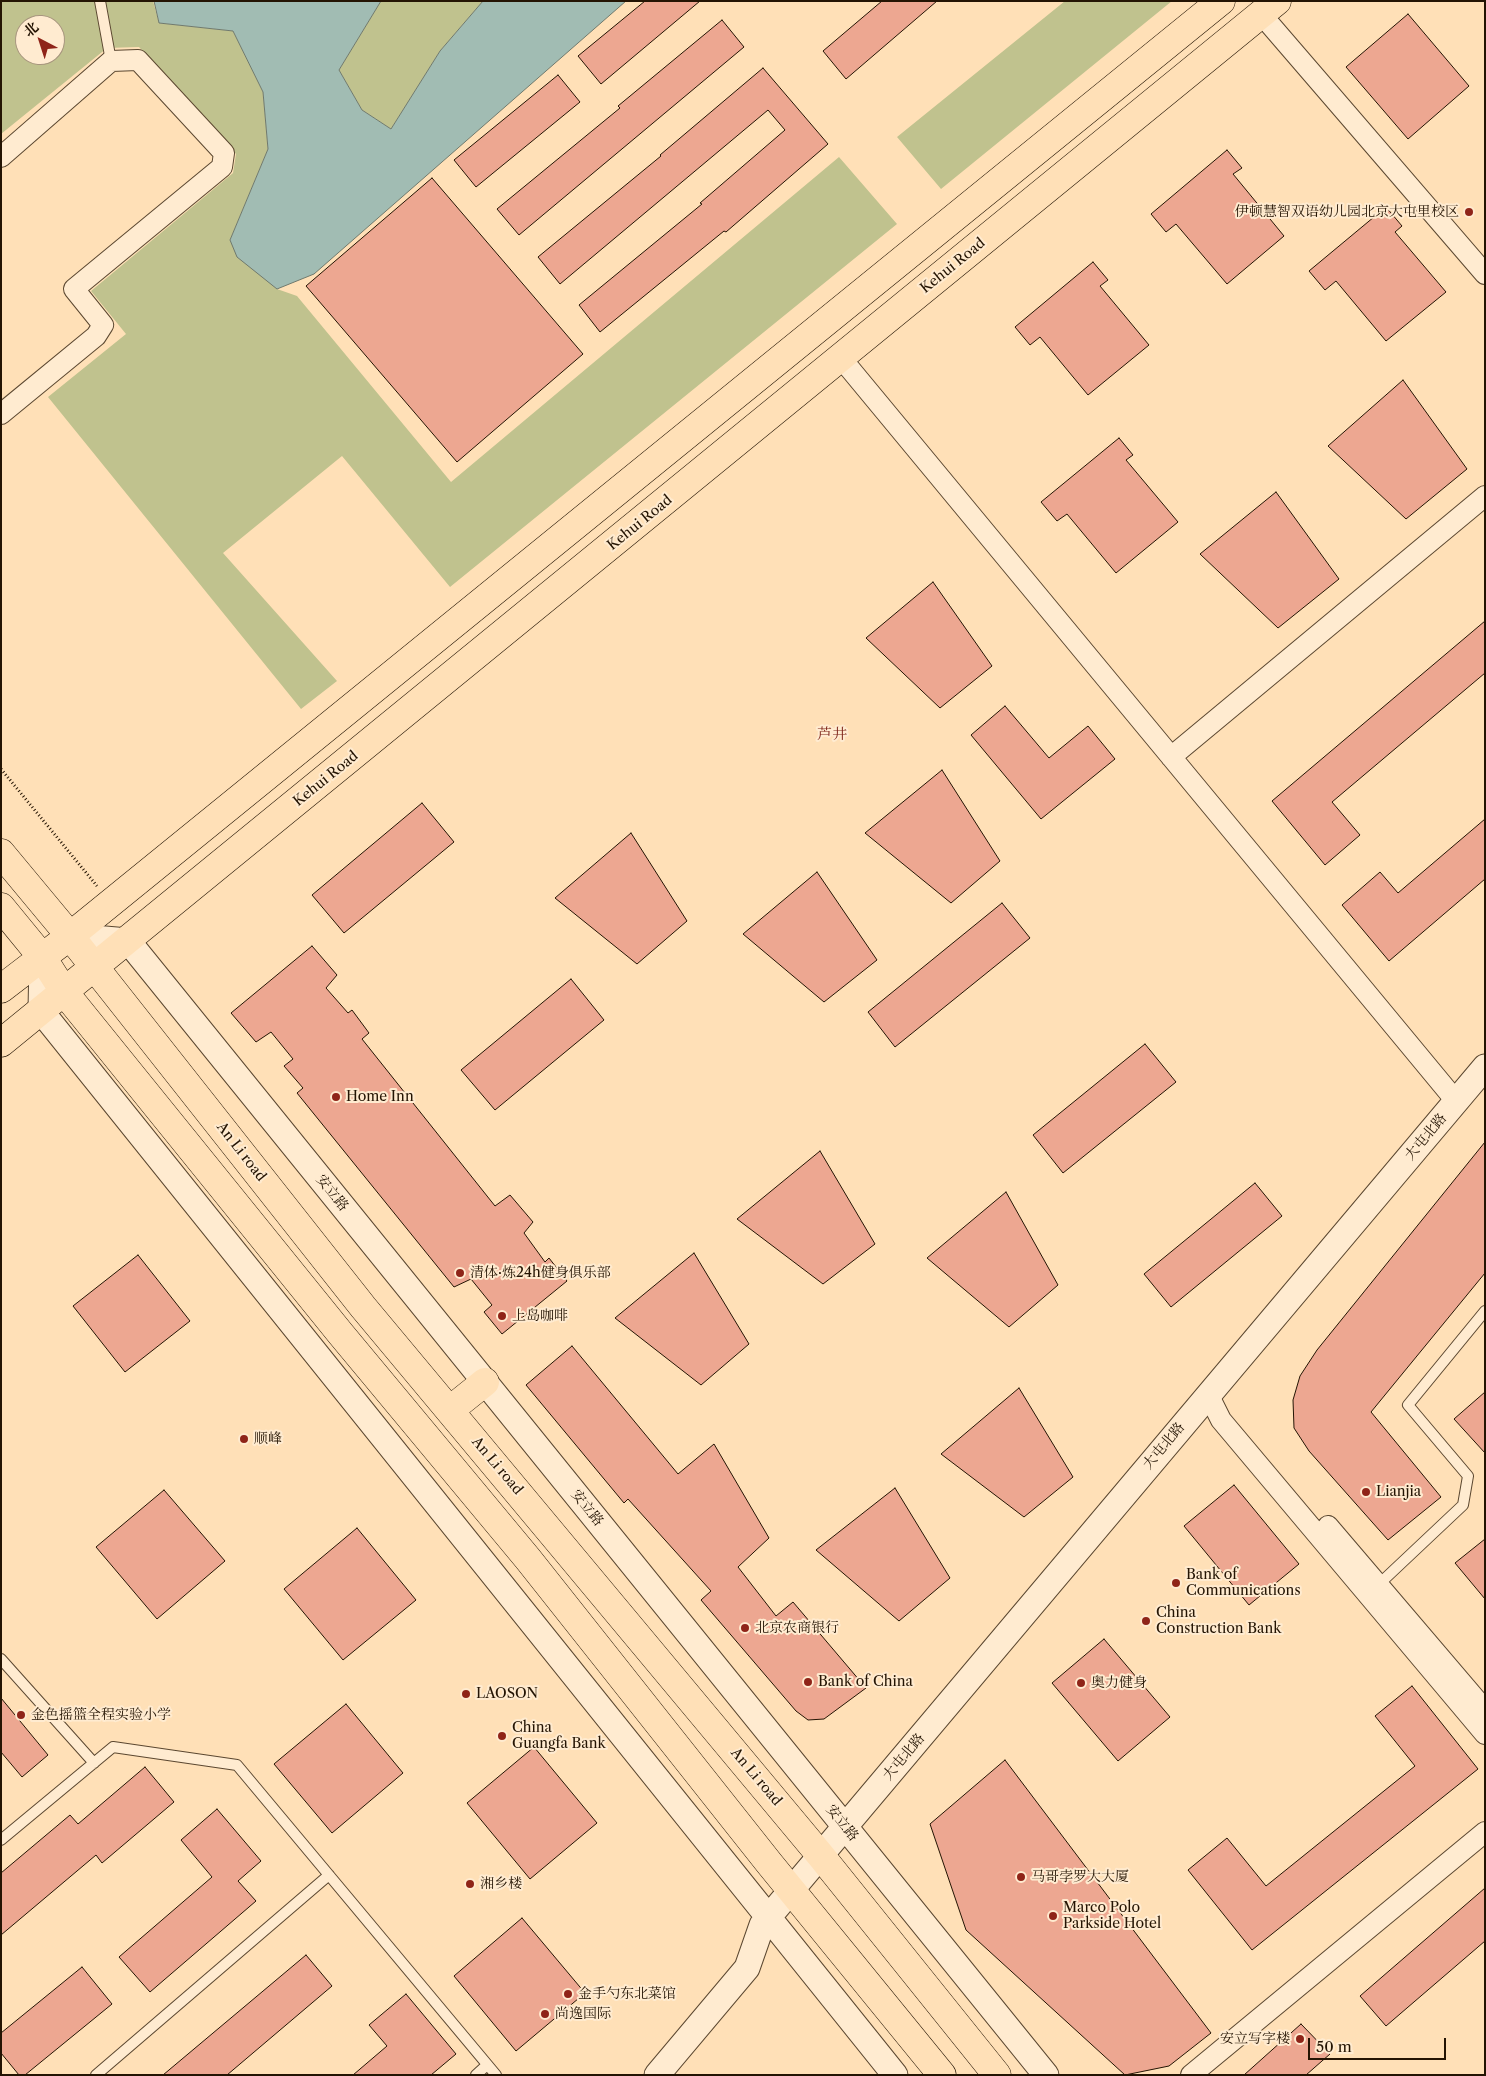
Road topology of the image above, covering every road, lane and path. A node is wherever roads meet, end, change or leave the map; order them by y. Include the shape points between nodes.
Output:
1 (100, 1) edge
2 (1221, 1) edge
3 (1269, 8) edge
4 (111, 61) junction
5 (1, 157) edge
6 (1485, 274) edge
7 (841, 358) junction
8 (1, 414) edge
9 (1485, 496) edge
10 (1171, 757) junction
11 (1, 768) edge
12 (1, 853) edge
13 (111, 903) junction
14 (1, 907) edge
15 (70, 936) junction
16 (128, 941) junction
17 (42, 958) junction
18 (95, 968) junction
19 (1, 989) edge
20 (65, 992) junction
21 (41, 1012) junction
22 (1, 1043) edge
23 (1485, 1067) edge
24 (1456, 1102) junction
25 (1485, 1311) edge
26 (485, 1382) junction
27 (1208, 1394) junction
28 (450, 1410) junction
29 (1373, 1589) junction
30 (1, 1659) edge
31 (1485, 1710) edge
32 (1485, 1734) edge
33 (94, 1763) junction
34 (845, 1827) junction
35 (1485, 1832) edge
36 (1, 1840) edge
37 (821, 1856) junction
38 (329, 1875) junction
39 (791, 1891) junction
40 (769, 1917) junction
41 (487, 2065) junction
42 (96, 2075) edge
43 (476, 2075) edge
44 (496, 2075) edge
45 (657, 2075) edge
46 (895, 2075) edge
47 (942, 2075) edge
48 (997, 2075) edge
49 (1046, 2075) edge
50 (1191, 2075) edge

1 - 4 lane
2 - 13 main road
3 - 6 street
3 - 7 main road, Kehui Road
4 - 5 street
4 - 8 street via 138,60 224,153 222,167 74,289 103,325 96,336
7 - 10 street
7 - 16 main road, Kehui Road
9 - 10 street
10 - 24 street
11 - 13 path
12 - 15 main road, An Li road
13 - 15 main road
14 - 17 main road
15 - 16 street
15 - 17 main road
15 - 18 main road, An Li road
16 - 18 main road, Kehui Road
16 - 26 street, 安立路
17 - 19 main road
17 - 20 main road
17 - 21 street
18 - 20 main road, Kehui Road
18 - 28 main road, An Li road via 363,1307
20 - 21 main road, Kehui Road
20 - 39 main road via 340,1333 528,1559
21 - 22 main road, Kehui Road
21 - 40 street
23 - 24 street, 大屯北路
24 - 27 street, 大屯北路
25 - 29 lane via 1408,1405 1468,1476 1463,1505
26 - 28 main road
26 - 34 street, 安立路
27 - 29 street via 1221,1420
27 - 34 street, 大屯北路
28 - 37 main road, An Li road
29 - 31 street
29 - 32 street
30 - 33 lane
33 - 36 lane
33 - 38 lane via 113,1747 237,1765
34 - 37 street, 大屯北路
34 - 49 street, 安立路
35 - 50 street
37 - 39 street
37 - 48 main road, An Li road
38 - 41 lane
38 - 42 lane
39 - 40 street
39 - 47 main road
40 - 45 street via 762,1925 747,1968
40 - 46 street
41 - 43 lane
41 - 44 lane

